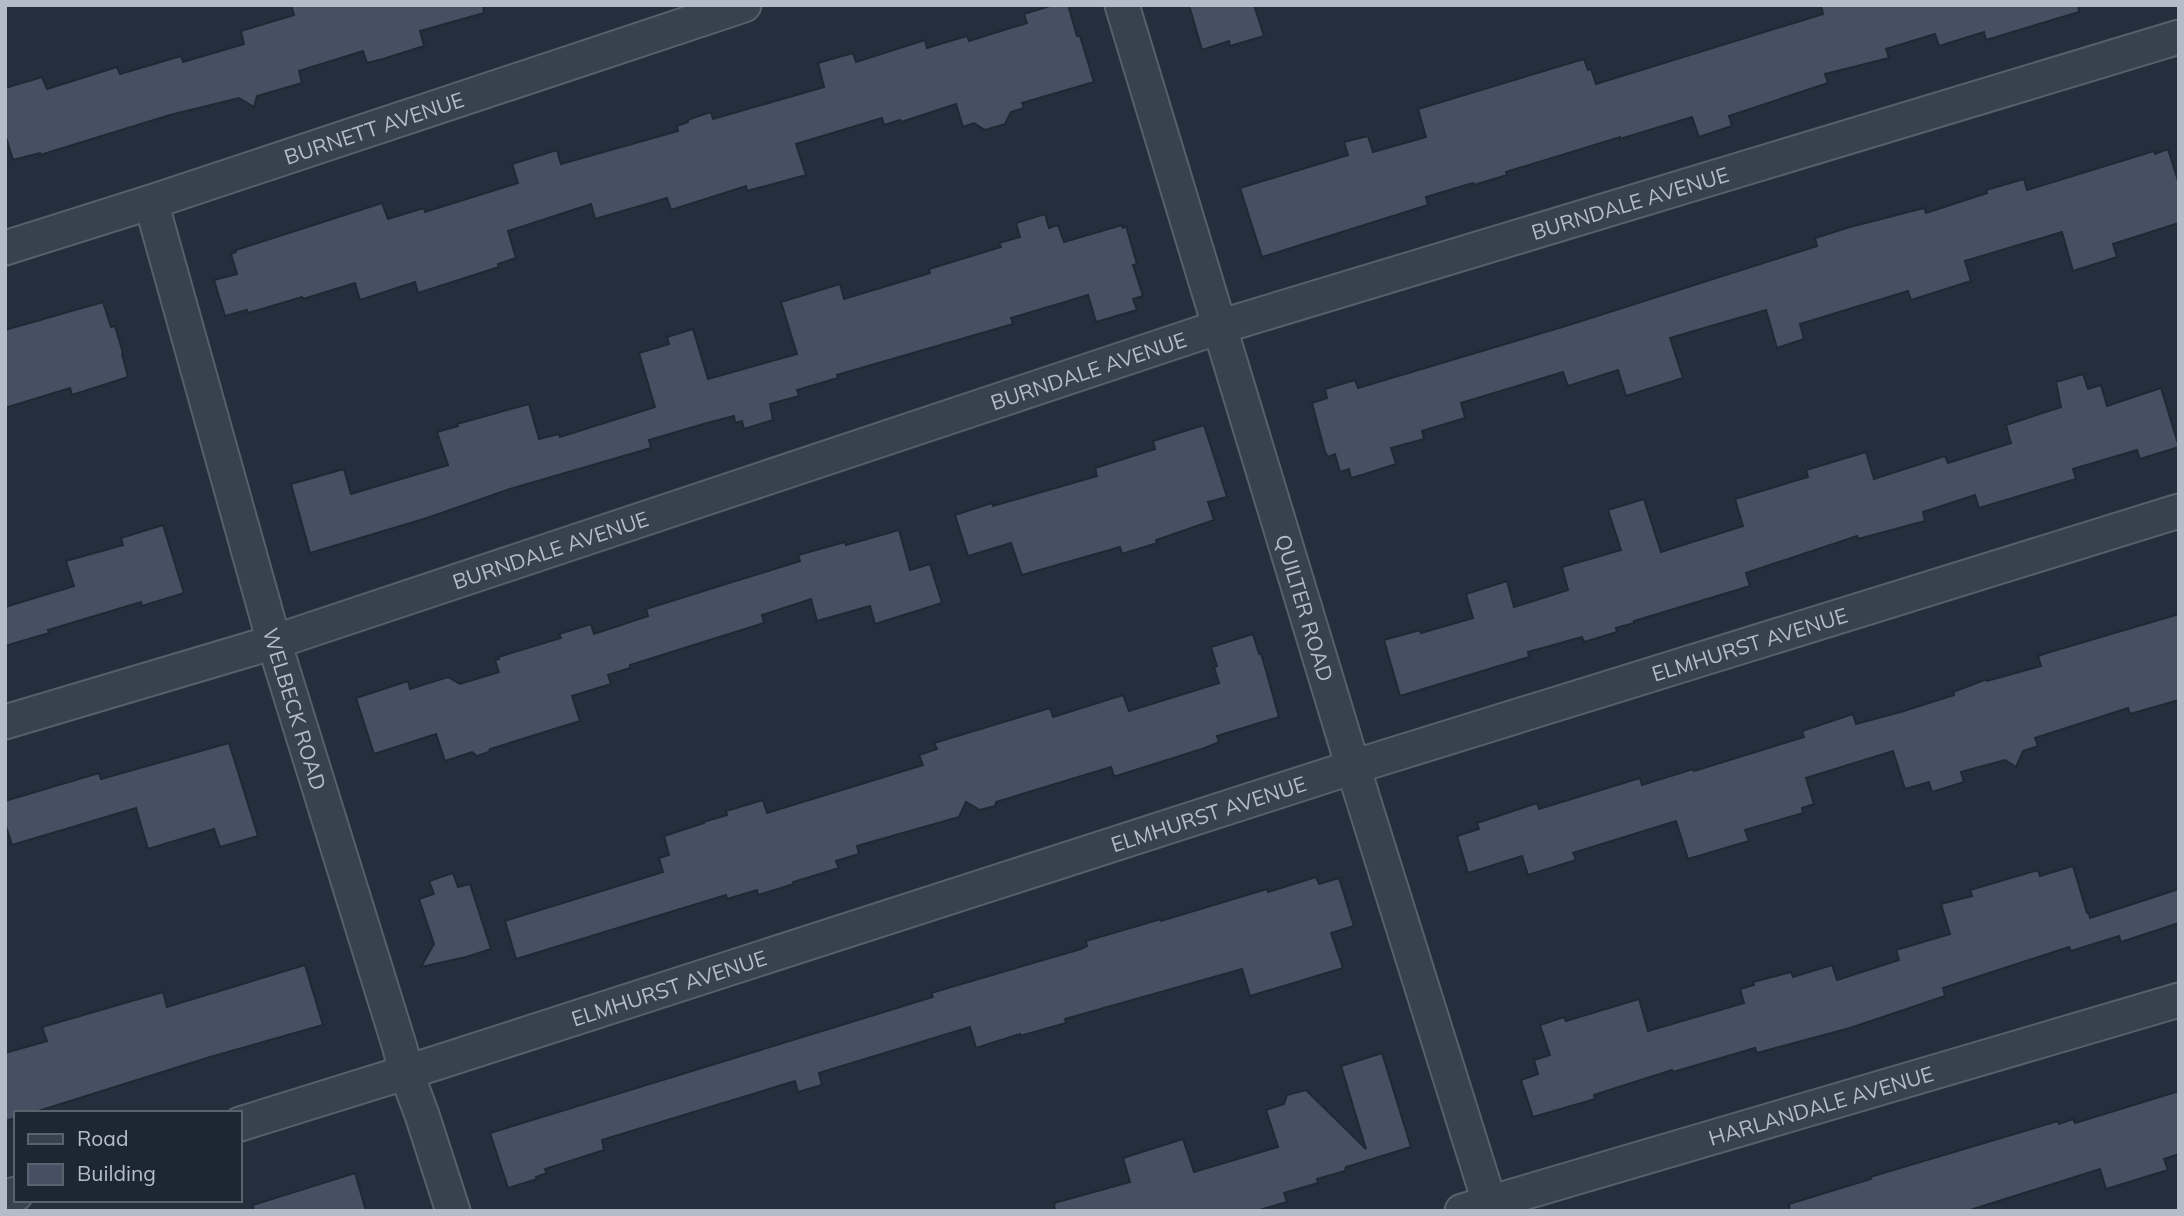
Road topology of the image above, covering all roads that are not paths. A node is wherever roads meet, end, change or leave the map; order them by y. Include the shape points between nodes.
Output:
1 (744, 5) edge
2 (1122, 5) edge
3 (2179, 37) edge
4 (150, 202) junction
5 (5, 247) edge
6 (1219, 327) junction
7 (2179, 511) edge
8 (274, 642) junction
9 (5, 722) edge
10 (1353, 767) junction
11 (2179, 1000) edge
12 (406, 1072) junction
13 (242, 1123) edge
14 (1481, 1208) edge
15 (453, 1211) edge

1 - 4 street, BURNETT AVENUE
2 - 6 street, QUILTER ROAD
3 - 6 street, BURNDALE AVENUE
4 - 5 street, BURNETT AVENUE
4 - 8 street, WELBECK ROAD
6 - 8 street, BURNDALE AVENUE
6 - 10 street, QUILTER ROAD
7 - 10 street, ELMHURST AVENUE
8 - 9 street, BURNDALE AVENUE
8 - 12 street, WELBECK ROAD
10 - 12 street, ELMHURST AVENUE
10 - 14 street, QUILTER ROAD
11 - 14 street, HARLANDALE AVENUE
12 - 13 street, ELMHURST AVENUE
12 - 15 street, WELBECK ROAD

